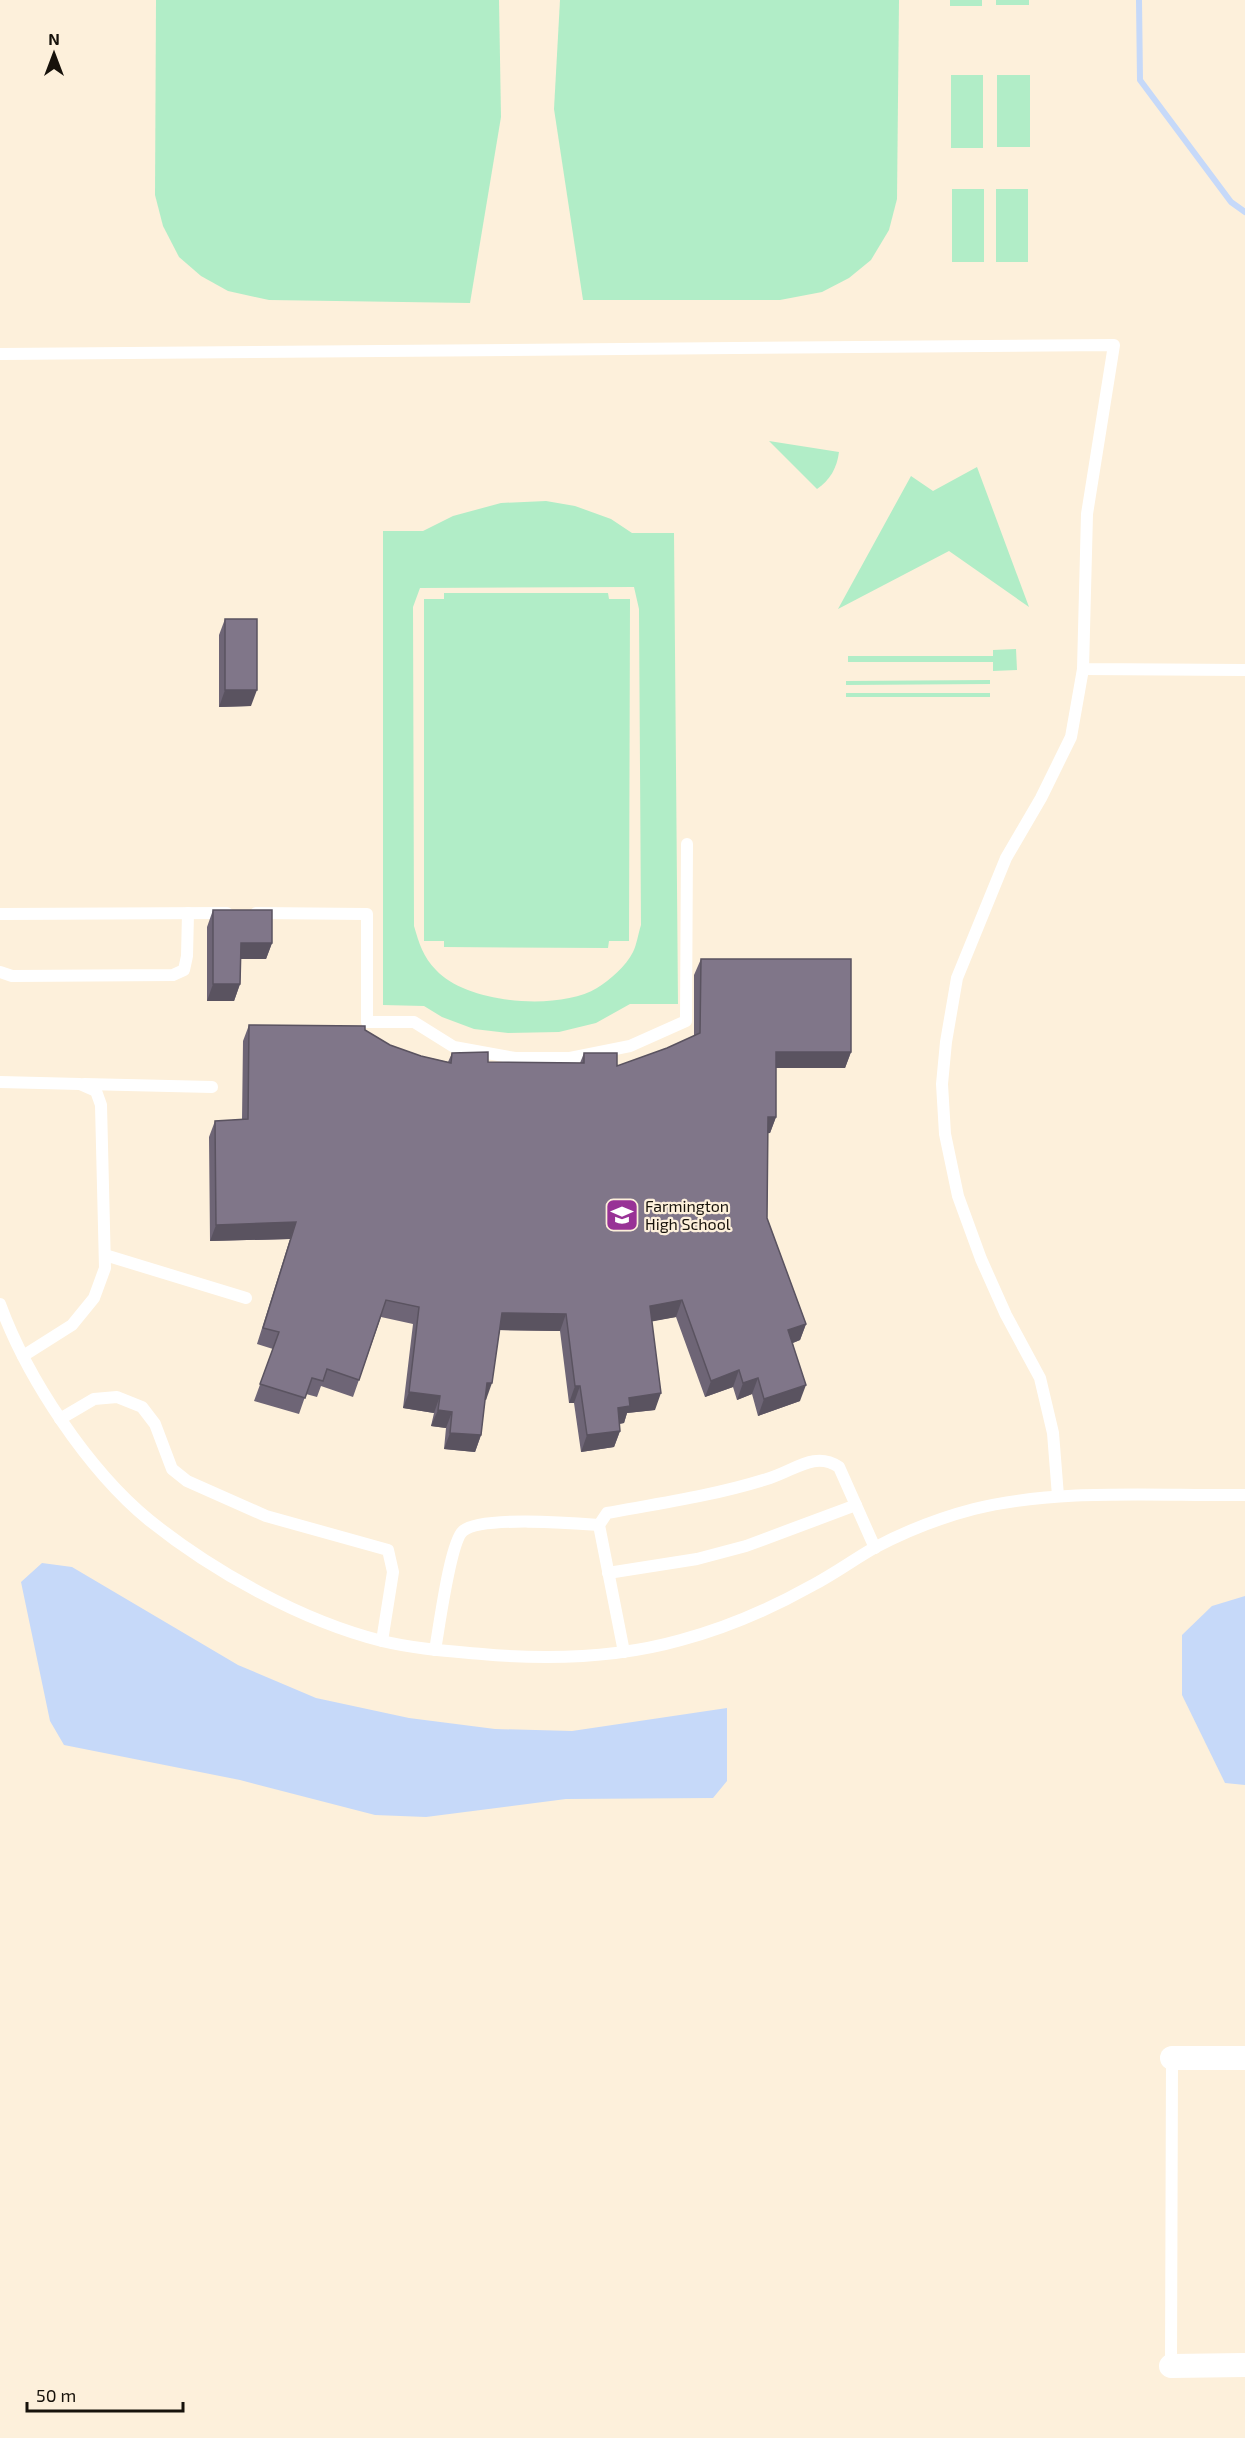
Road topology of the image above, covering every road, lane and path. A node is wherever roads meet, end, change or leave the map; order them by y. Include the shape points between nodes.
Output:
1 (0, 354) edge
2 (1083, 669) junction
3 (1245, 670) edge
4 (687, 844) dead end
5 (188, 913) junction
6 (0, 914) edge
7 (0, 972) edge
8 (0, 1082) edge
9 (80, 1084) junction
10 (212, 1087) dead end
11 (105, 1255) junction
12 (246, 1298) dead end
13 (0, 1304) edge
14 (22, 1356) junction
15 (60, 1419) junction
16 (1245, 1495) edge
17 (1058, 1496) junction
18 (856, 1505) junction
19 (599, 1525) junction
20 (875, 1548) junction
21 (608, 1573) junction
22 (382, 1641) junction
23 (435, 1650) junction
24 (624, 1652) junction
25 (1172, 2058) joint
26 (1245, 2058) edge
27 (1245, 2365) edge
28 (1171, 2366) joint

1 - 2 lane via 1114,345 1088,514
2 - 3 lane
2 - 17 lane via 1071,736 1006,858 957,978 942,1084 945,1134 958,1196 1005,1315 1040,1378 1053,1433
4 - 5 lane via 686,1021 630,1046 570,1058 504,1056 454,1047 414,1022 367,1022 367,914
5 - 6 lane
5 - 7 lane via 184,970 173,975 12,976
8 - 9 lane
9 - 10 lane
9 - 11 lane via 96,1091 101,1105
11 - 12 lane
11 - 14 lane via 105,1268 94,1298 72,1325
13 - 14 lane
14 - 15 lane
15 - 22 lane via 104,1476 148,1519 175,1538 257,1591 311,1618
15 - 22 lane via 94,1398 117,1397 142,1407 155,1424 172,1468 187,1481 266,1516 388,1550 393,1572
16 - 17 lane
17 - 20 lane via 976,1509 931,1522
18 - 19 lane via 839,1467 828,1460 818,1460 724,1492 607,1513
18 - 20 lane
18 - 21 lane via 736,1549
19 - 21 lane
19 - 23 lane via 477,1523 462,1531 454,1550
20 - 24 lane via 812,1586 750,1615 681,1640
21 - 24 lane
22 - 23 lane
23 - 24 lane via 511,1657
25 - 26 street
25 - 28 lane
27 - 28 street

